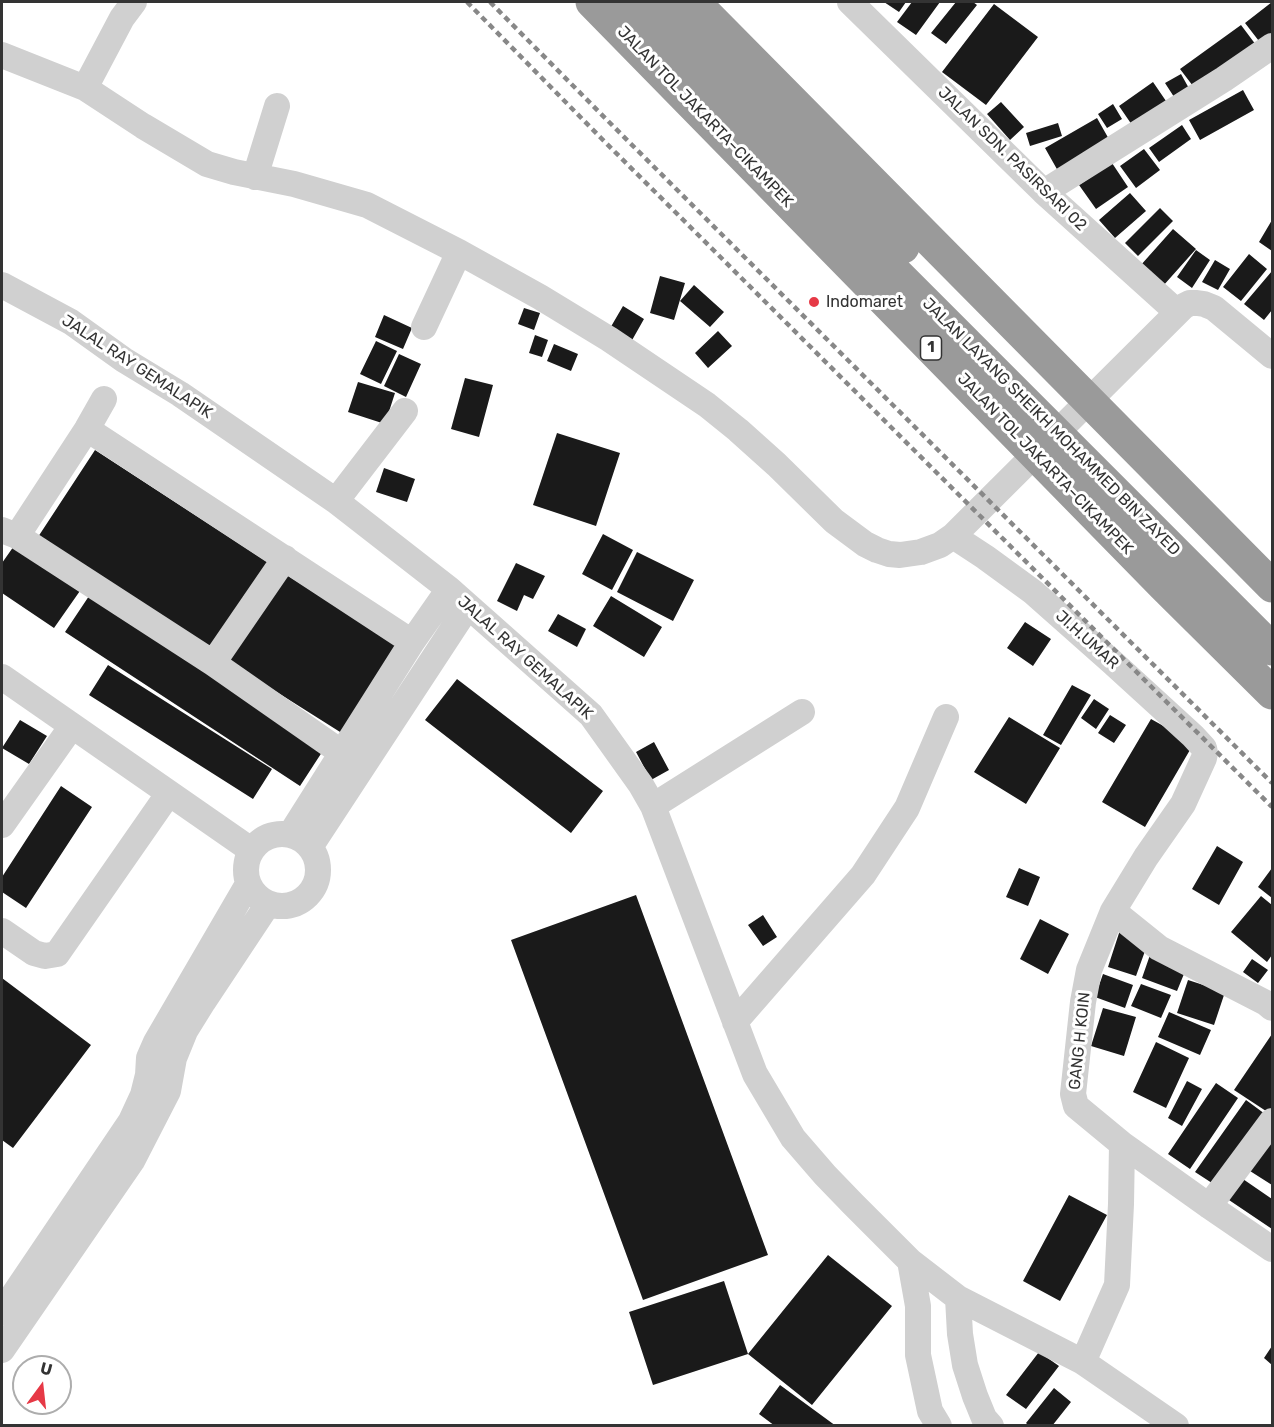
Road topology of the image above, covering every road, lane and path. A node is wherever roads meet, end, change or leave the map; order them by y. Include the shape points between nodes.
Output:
1 (134, 2) edge
2 (592, 2) edge
3 (625, 2) edge
4 (659, 2) edge
5 (694, 2) edge
6 (850, 2) edge
7 (1272, 46) edge
8 (2, 55) edge
9 (85, 88) junction
10 (277, 106) dead end
11 (255, 177) junction
12 (1044, 192) junction
13 (459, 252) junction
14 (2, 285) edge
15 (1172, 317) junction
16 (424, 327) dead end
17 (1272, 356) edge
18 (105, 399) dead end
19 (405, 411) dead end
20 (87, 429) junction
21 (336, 501) junction
22 (962, 527) junction
23 (9, 533) edge
24 (285, 558) junction
25 (1272, 586) edge
26 (449, 589) junction
27 (468, 606) junction
28 (1272, 618) edge
29 (412, 642) junction
30 (1272, 650) edge
31 (213, 663) junction
32 (2, 677) edge
33 (1272, 693) edge
34 (802, 712) dead end
35 (946, 717) dead end
36 (72, 726) junction
37 (342, 753) junction
38 (1204, 758) joint
39 (170, 793) junction
40 (653, 806) junction
41 (2, 825) edge
42 (300, 841) junction
43 (251, 850) junction
44 (248, 884) junction
45 (268, 904) junction
46 (1113, 911) junction
47 (2, 931) edge
48 (1272, 1008) edge
49 (735, 1022) junction
50 (161, 1062) junction
51 (1272, 1121) edge
52 (1122, 1144) junction
53 (1209, 1206) junction
54 (1272, 1249) edge
55 (910, 1261) junction
56 (958, 1298) junction
57 (2, 1312) edge
58 (2, 1350) edge
59 (1083, 1362) junction
60 (939, 1425) edge
61 (991, 1425) edge
62 (1176, 1425) edge

1 - 9 street
2 - 33 highway, JALAN TOL JAKARTA–CIKAMPEK / 1
3 - 30 highway, JALAN LAYANG SHEIKH MOHAMMED BIN ZAYED / 1
4 - 28 highway, JALAN LAYANG SHEIKH MOHAMMED BIN ZAYED
5 - 25 highway
6 - 12 street, JALAN SDN. PASIRSARI 02
7 - 12 street
8 - 9 street
9 - 11 street via 207,164
10 - 11 street
11 - 13 street via 367,205
12 - 15 street, JALAN SDN. PASIRSARI 02
13 - 16 street
13 - 22 street via 609,339 707,405 834,521 866,544 900,555 921,552 940,545
14 - 21 street, JALAL RAY GEMALAPIK via 71,322
15 - 17 street via 1190,303 1204,304
15 - 22 street
18 - 20 street
19 - 21 street
20 - 23 street
20 - 24 street
21 - 26 street, JALAL RAY GEMALAPIK
22 - 38 street, JI.H.UMAR via 985,557 1033,592 1193,736 1204,748
23 - 31 street
24 - 29 street
24 - 31 street
26 - 27 street, JALAL RAY GEMALAPIK
26 - 29 street
27 - 40 street, JALAL RAY GEMALAPIK via 591,715
27 - 42 street
29 - 37 street
31 - 37 street
32 - 36 street
34 - 40 street
35 - 49 street via 907,808 863,875
36 - 39 street
36 - 41 street
37 - 42 street
38 - 46 street, GANG H KOIN via 1183,804
39 - 43 street
39 - 47 street via 57,954 34,953
40 - 49 street, JALAL RAY GEMALAPIK
42 - 43 street via 272,835
42 - 45 street via 316,856 318,877 314,887 308,896 289,906
43 - 44 street via 245,872
44 - 45 street
44 - 50 street via 156,1042
45 - 50 street via 178,1046
46 - 48 street via 1159,948
46 - 52 street, GANG H KOIN via 1089,970 1073,1094 1076,1106
49 - 55 street, JALAL RAY GEMALAPIK via 755,1074 793,1138
50 - 57 street via 148,1075 131,1121
50 - 58 street via 168,1091 132,1161
51 - 53 street
52 - 53 street, GANG H KOIN
52 - 59 street via 1117,1285
53 - 54 street, GANG H KOIN
55 - 56 street, JALAL RAY GEMALAPIK
55 - 60 street via 918,1306 918,1355 930,1411
56 - 59 street, JALAL RAY GEMALAPIK
56 - 61 street via 965,1365 984,1418
59 - 62 street, JALAL RAY GEMALAPIK

